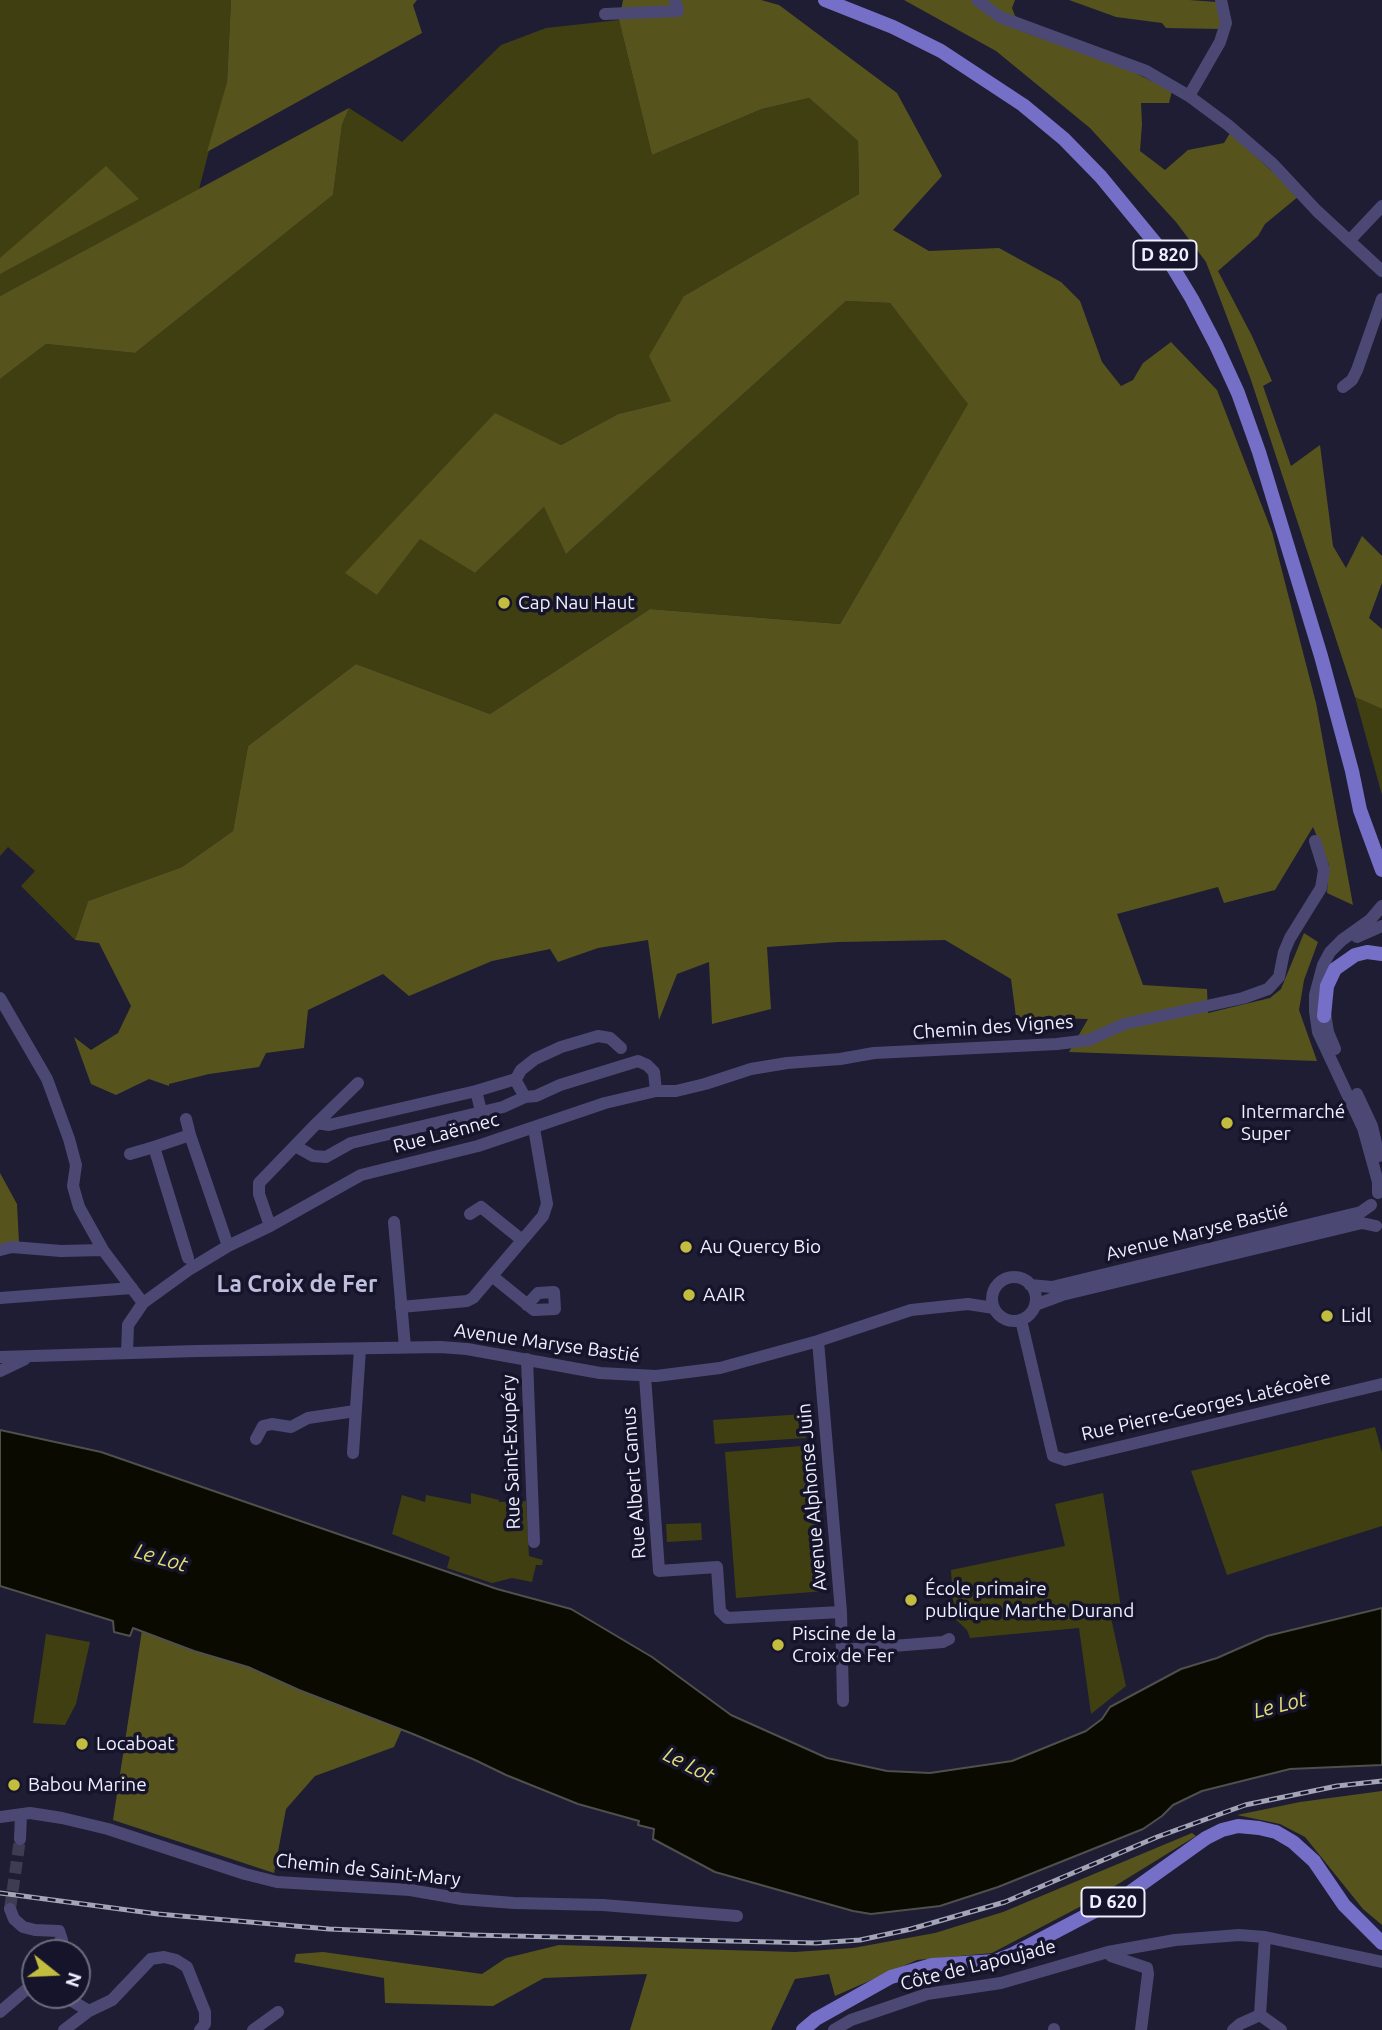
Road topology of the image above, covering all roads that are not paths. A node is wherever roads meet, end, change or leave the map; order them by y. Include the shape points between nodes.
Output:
1 (825, 0) edge
2 (977, 0) edge
3 (1222, 0) edge
4 (676, 6) edge
5 (605, 14) dead end
6 (1189, 96) junction
7 (1382, 206) edge
8 (1350, 240) junction
9 (1382, 271) edge
10 (1382, 299) edge
11 (1343, 387) dead end
12 (1321, 656) junction
13 (1315, 841) dead end
14 (1382, 847) edge
15 (1382, 870) edge
16 (1382, 906) edge
17 (1382, 926) edge
18 (1382, 954) edge
19 (0, 998) edge
20 (1324, 1016) junction
21 (621, 1048) dead end
22 (840, 1059) joint
23 (516, 1079) junction
24 (358, 1083) dead end
25 (476, 1091) junction
26 (656, 1091) junction
27 (525, 1097) junction
28 (481, 1111) junction
29 (186, 1119) dead end
30 (317, 1123) junction
31 (534, 1128) junction
32 (190, 1135) junction
33 (295, 1146) junction
34 (154, 1147) junction
35 (130, 1154) dead end
36 (1382, 1164) edge
37 (1377, 1196) edge
38 (470, 1214) dead end
39 (394, 1222) dead end
40 (270, 1226) junction
41 (1379, 1228) edge
42 (522, 1240) junction
43 (228, 1246) junction
44 (0, 1250) edge
45 (103, 1250) junction
46 (188, 1258) dead end
47 (492, 1276) junction
48 (1030, 1285) junction
49 (132, 1288) junction
50 (0, 1298) edge
51 (994, 1301) junction
52 (143, 1303) junction
53 (527, 1305) dead end
54 (1035, 1305) junction
55 (401, 1307) junction
56 (1021, 1320) junction
57 (818, 1341) junction
58 (405, 1347) junction
59 (360, 1349) junction
60 (127, 1353) junction
61 (0, 1357) edge
62 (28, 1358) junction
63 (527, 1359) junction
64 (0, 1371) edge
65 (645, 1377) junction
66 (1382, 1384) edge
67 (355, 1411) junction
68 (256, 1439) dead end
69 (352, 1453) dead end
70 (534, 1542) dead end
71 (841, 1612) junction
72 (949, 1639) dead end
73 (843, 1650) junction
74 (843, 1701) dead end
75 (21, 1815) junction
76 (1, 1816) edge
77 (20, 1839) tunnel mouth
78 (10, 1909) dead end
79 (737, 1916) dead end
80 (1265, 1937) junction
81 (62, 1939) edge
82 (1382, 1943) edge
83 (1108, 1952) junction
84 (1382, 1962) edge
85 (21, 1994) edge
86 (86, 2009) edge
87 (89, 2011) junction
88 (0, 2012) edge
89 (278, 2012) dead end
90 (1260, 2015) junction
91 (64, 2030) edge
92 (200, 2030) edge
93 (254, 2030) edge
94 (803, 2030) edge
95 (834, 2030) edge
96 (1141, 2030) edge
97 (1233, 2030) edge
98 (1281, 2030) edge

1 - 12 main road, D 820 via 941,51 1023,105 1101,177 1166,256 1238,393
2 - 6 street via 1000,17 1146,71
3 - 6 street via 1226,23 1220,42
4 - 5 street
6 - 8 street via 1273,164
7 - 8 street
8 - 9 street
10 - 11 street via 1357,370
12 - 14 main road, D 820
12 - 15 main road, D 820 via 1360,810
13 - 22 street, Chemin des Vignes via 1324,870 1321,888 1290,938 1279,976 1268,989 1124,1024 1089,1040
16 - 37 street via 1330,952 1315,995 1318,1032 1363,1128 1378,1182
17 - 20 street via 1351,940 1340,952 1325,982
18 - 20 main road via 1355,955 1335,969 1327,986
19 - 45 street via 47,1079 76,1165 75,1197
20 - 36 street via 1372,1126
21 - 23 street via 610,1038 598,1036 573,1043 535,1059
22 - 26 street, Rue Laënnec via 761,1067 676,1091
23 - 25 street
23 - 27 street
24 - 30 street
25 - 28 street
25 - 30 street via 329,1125
26 - 27 street via 654,1072 638,1061
26 - 31 street, Rue Laënnec via 605,1102
27 - 28 street
28 - 33 street via 351,1143 326,1157
29 - 32 street
30 - 33 street
31 - 40 street, Rue Laënnec via 361,1175
31 - 42 street via 547,1204 543,1216
32 - 34 street
32 - 43 street
33 - 40 street via 259,1183
34 - 35 street
34 - 46 street
37 - 41 street via 1370,1212
37 - 48 street, Avenue Maryse Bastié via 1361,1212 1052,1287
38 - 42 street via 481,1207
39 - 55 street
40 - 43 street, Rue Laënnec
41 - 54 street, Avenue Maryse Bastié via 1362,1223
42 - 47 street
43 - 52 street, Rue Laënnec
44 - 45 street
45 - 49 street
47 - 53 street
47 - 55 street via 467,1301
48 - 51 street, Avenue Maryse Bastié via 1018,1278 1007,1279 996,1287
48 - 54 street
49 - 50 street
49 - 52 street
51 - 56 street via 1005,1320
51 - 57 street, Avenue Maryse Bastié via 911,1310
52 - 60 street, Rue Laënnec via 128,1325
54 - 56 street, Avenue Maryse Bastié
55 - 58 street
56 - 66 street, Rue Pierre-Georges Latécoère via 1053,1455 1065,1460
57 - 65 street, Avenue Maryse Bastié via 720,1368
57 - 71 street, Avenue Alphonse Juin
58 - 59 street, Avenue Maryse Bastié
58 - 63 street, Avenue Maryse Bastié via 467,1349
59 - 60 street, Avenue Maryse Bastié
59 - 67 street
60 - 62 street, Avenue Maryse Bastié
61 - 62 street, Avenue Maryse Bastié
62 - 64 street, Avenue Maryse Bastié
63 - 65 street, Avenue Maryse Bastié
63 - 70 street, Rue Saint-Exupéry
65 - 71 street, Rue Albert Camus via 659,1571 717,1567 720,1611 727,1618
67 - 68 street via 308,1418 291,1427 263,1426
67 - 69 street
71 - 73 street, Avenue Alphonse Juin
72 - 73 street
73 - 74 street, Avenue Alphonse Juin
75 - 76 street, Chemin de Saint-Mary
75 - 77 street
75 - 79 street, Chemin de Saint-Mary via 62,1818 108,1829 277,1882
78 - 81 street via 23,1927 59,1931
80 - 83 street, Côte de Lapoujade via 1182,1940
80 - 84 street, Côte de Lapoujade
80 - 90 street
82 - 94 main road, D 620 via 1293,1842 1268,1830 1238,1826 1206,1838 1129,1893 1013,1954 995,1961 932,1965 891,1977
83 - 95 street, Côte de Lapoujade via 1001,1983 927,1994
83 - 96 street via 1147,1968
85 - 88 street
86 - 87 street
87 - 91 street
87 - 92 street via 112,2000 150,1959 176,1959 187,1967 205,2012
89 - 93 street
90 - 97 street
90 - 98 street

